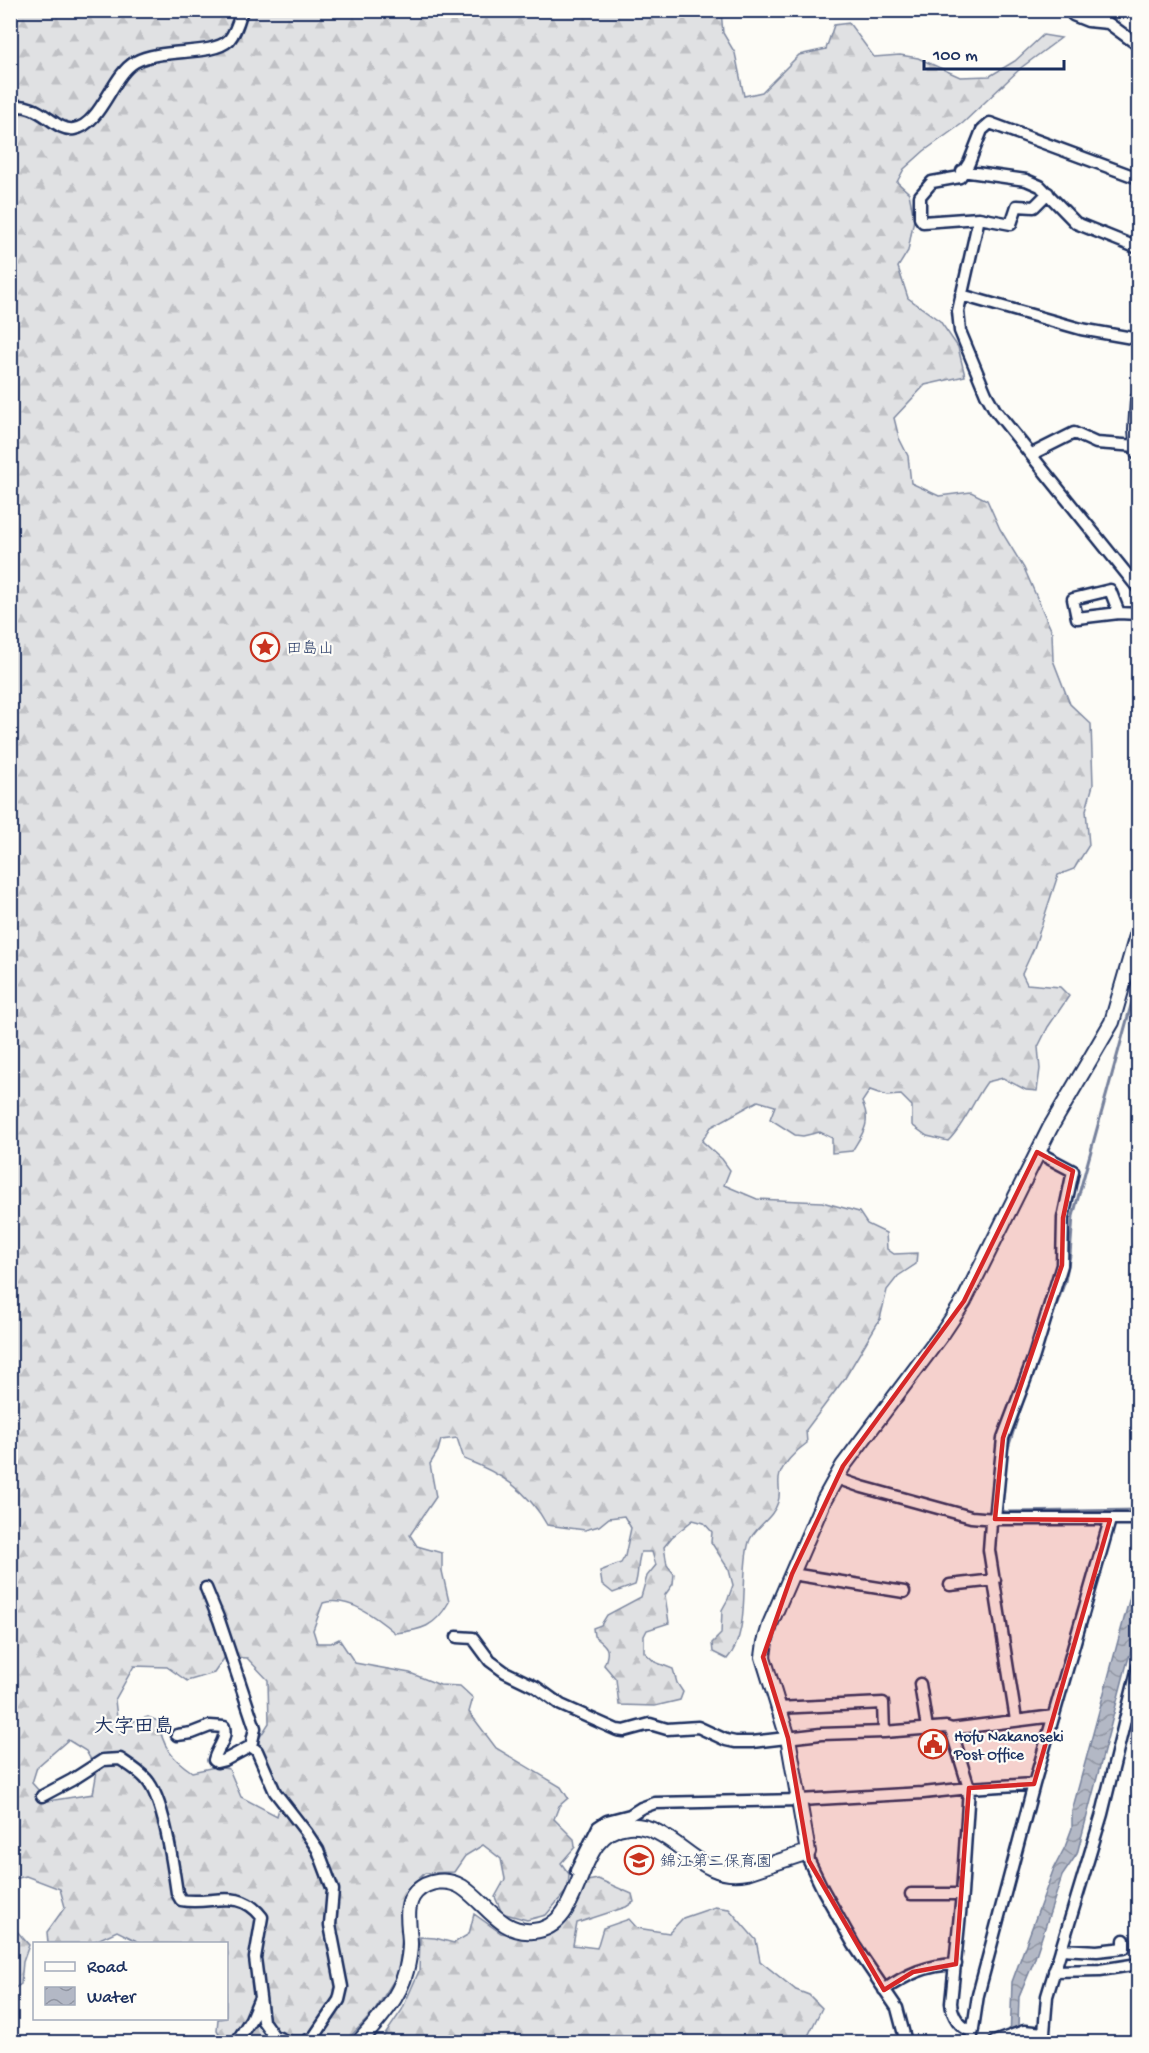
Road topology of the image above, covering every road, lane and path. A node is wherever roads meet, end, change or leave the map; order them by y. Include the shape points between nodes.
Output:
1 (243, 10) edge
2 (1073, 15) dead end
3 (1138, 45) edge
4 (10, 107) edge
5 (962, 171) junction
6 (1138, 178) edge
7 (1048, 193) junction
8 (979, 218) junction
9 (1138, 248) edge
10 (961, 295) junction
11 (1138, 339) edge
12 (1138, 399) edge
13 (1138, 450) edge
14 (1032, 454) junction
15 (1138, 588) edge
16 (1119, 613) dead end
17 (1138, 614) edge
18 (1138, 932) edge
19 (1037, 1152) junction
20 (836, 1478) junction
21 (995, 1519) junction
22 (1136, 1519) edge
23 (1110, 1520) junction
24 (792, 1574) junction
25 (995, 1580) junction
26 (950, 1585) dead end
27 (206, 1588) dead end
28 (904, 1592) dead end
29 (457, 1637) dead end
30 (1138, 1667) edge
31 (920, 1684) dead end
32 (777, 1708) junction
33 (1054, 1716) junction
34 (1016, 1720) junction
35 (927, 1728) junction
36 (951, 1729) junction
37 (884, 1732) junction
38 (177, 1735) dead end
39 (788, 1738) junction
40 (251, 1746) junction
41 (1034, 1784) junction
42 (969, 1788) junction
43 (42, 1796) dead end
44 (800, 1800) junction
45 (808, 1851) junction
46 (579, 1880) junction
47 (911, 1894) dead end
48 (962, 1894) junction
49 (1124, 1940) dead end
50 (1061, 1949) junction
51 (956, 1964) junction
52 (1138, 1964) edge
53 (1054, 1971) junction
54 (884, 1990) junction
55 (259, 2000) junction
56 (972, 2037) edge
57 (1045, 2038) edge
58 (239, 2043) edge
59 (359, 2043) edge
60 (906, 2043) edge
61 (994, 2043) edge

1 - 4 street via 229,39 220,46 149,56 133,63 79,128 62,127 27,106
2 - 3 street via 1108,23
5 - 6 street via 982,130 990,123
5 - 7 street via 1026,180
5 - 8 street via 960,177 932,182 920,196 920,218 923,222
7 - 8 street via 1034,207 1017,206 1011,224
7 - 9 street via 1076,223
8 - 10 street
10 - 11 street via 1081,329
10 - 14 street via 960,331 986,394
12 - 13 street
13 - 14 street via 1086,441 1074,433
14 - 15 street
16 - 17 street
18 - 19 street via 1112,1022
19 - 20 street via 964,1301
19 - 21 street via 1072,1171 1063,1218 1062,1264 1033,1359 1003,1438
20 - 21 street via 971,1517
20 - 24 street
21 - 23 street
21 - 25 street via 991,1523 989,1550
22 - 23 street
23 - 33 street
24 - 28 street
24 - 32 street via 771,1622 763,1658
25 - 26 street
25 - 34 street
27 - 40 street via 253,1717
29 - 39 street via 473,1638 490,1661 505,1672 561,1705 617,1730 650,1724 667,1729 698,1727 735,1742
30 - 50 street via 1102,1814
31 - 35 street
32 - 37 street via 883,1703
32 - 39 street
33 - 34 street
33 - 41 street
34 - 36 street
35 - 36 street
35 - 37 street
36 - 42 street
37 - 39 street
38 - 40 street via 210,1726 224,1727 223,1742 214,1760 217,1762
39 - 44 street
40 - 55 street via 257,1750 275,1792 306,1832 326,1868 333,1890 330,1925 342,1987 339,2000 314,2037 304,2043 288,2042 273,2035 263,2021
41 - 42 street
41 - 56 street via 978,1995
42 - 44 street
42 - 48 street
43 - 55 street via 103,1760 120,1759 148,1780 158,1802 181,1900 241,1901 254,1907 262,1917 255,1958
44 - 45 street
44 - 46 street via 666,1802 641,1808 598,1827 574,1875
45 - 46 street via 737,1875 724,1874 655,1832 627,1826 598,1842
45 - 54 street via 823,1890
46 - 59 street via 561,1917 548,1928 532,1931 503,1923 462,1887 448,1882 423,1886 410,1902 410,1945 401,1986
47 - 48 street
48 - 51 street
49 - 50 street via 1124,1948
50 - 53 street
51 - 54 street via 913,1972
51 - 56 street via 951,2011
52 - 53 street
53 - 57 street via 1047,1996
54 - 60 street via 897,2008
55 - 58 street
57 - 61 street via 1024,2031

